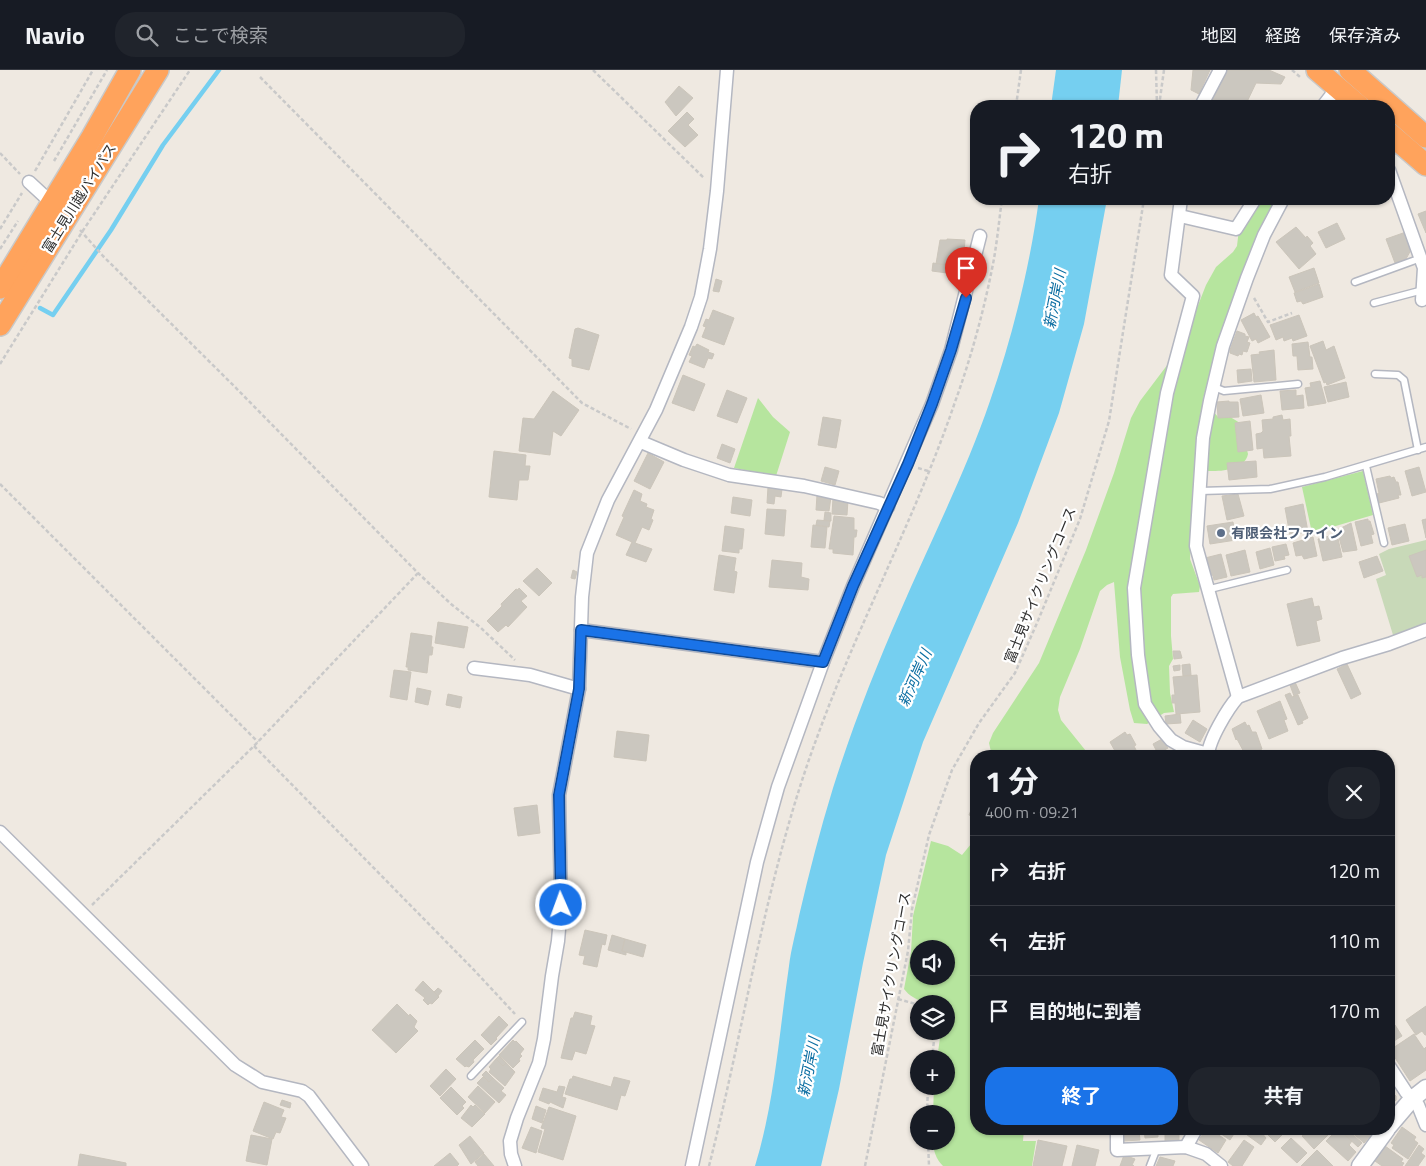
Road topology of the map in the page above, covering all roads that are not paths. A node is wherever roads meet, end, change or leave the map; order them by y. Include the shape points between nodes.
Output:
1 (130, 70) edge
2 (158, 70) edge
3 (727, 70) edge
4 (1220, 70) edge
5 (1317, 70) edge
6 (1351, 71) edge
7 (1344, 97) edge
8 (1204, 100) edge
9 (1384, 100) edge
10 (1395, 110) edge
11 (1426, 137) edge
12 (1395, 143) edge
13 (1426, 165) edge
14 (29, 182) road end
15 (1395, 187) edge
16 (1181, 205) edge
17 (1250, 205) edge
18 (1280, 205) edge
19 (60, 210) junction
20 (1180, 216) junction
21 (980, 236) dead end
22 (1420, 258) junction
23 (1355, 282) dead end
24 (0, 288) edge
25 (1422, 295) joint
26 (1374, 303) dead end
27 (0, 325) edge
28 (1375, 374) dead end
29 (1298, 384) dead end
30 (1214, 387) junction
31 (642, 439) junction
32 (1426, 447) edge
33 (1418, 450) junction
34 (1366, 466) junction
35 (1200, 491) junction
36 (888, 507) junction
37 (1384, 544) dead end
38 (1287, 570) dead end
39 (1210, 589) junction
40 (581, 630) junction
41 (1426, 630) edge
42 (823, 662) junction
43 (474, 668) dead end
44 (579, 689) junction
45 (1238, 697) junction
46 (1193, 750) edge
47 (1209, 750) edge
48 (0, 832) edge
49 (522, 1022) road end
50 (1395, 1075) edge
51 (471, 1076) dead end
52 (1426, 1088) edge
53 (1419, 1103) edge
54 (1395, 1122) edge
55 (1426, 1125) edge
56 (1117, 1135) edge
57 (1193, 1135) edge
58 (1382, 1135) edge
59 (1186, 1147) junction
60 (1157, 1148) junction
61 (362, 1166) edge
62 (515, 1166) edge
63 (692, 1166) edge
64 (1150, 1166) edge
65 (1221, 1166) edge
66 (1360, 1166) edge

1 - 19 highway, 富士見川越バイパス
2 - 19 highway, 富士見川越バイパス
3 - 31 street via 717,191 701,297
4 - 8 street
5 - 7 highway
6 - 7 street
6 - 9 highway
10 - 11 highway
12 - 13 highway
14 - 19 street
15 - 22 street
16 - 20 street
17 - 20 street via 1236,229
18 - 30 street via 1245,282 1223,346
19 - 24 highway, 富士見川越バイパス
19 - 27 highway, 富士見川越バイパス
20 - 46 street via 1171,275 1193,296 1167,393 1134,588 1145,704 1171,740
21 - 36 street via 951,350
22 - 23 lane
22 - 25 street via 1424,268
25 - 26 lane
28 - 33 lane via 1398,375 1404,380
29 - 30 lane via 1224,391
30 - 35 street via 1203,438
31 - 36 street via 684,460 729,474 804,486
31 - 40 street via 608,500 587,553
32 - 33 lane
33 - 34 lane
34 - 35 lane via 1270,489
34 - 37 lane
35 - 39 street via 1196,546
36 - 42 street
38 - 39 lane
39 - 45 street
40 - 42 street
40 - 44 street
41 - 45 street
42 - 63 street via 767,824
43 - 44 street via 530,674
44 - 62 street via 559,795 561,905 558,941 539,1063 510,1141
45 - 47 street
48 - 61 street via 241,1070 262,1082 302,1091 309,1096
49 - 51 lane
50 - 53 street via 1406,1092
52 - 53 street
53 - 54 street
53 - 55 street
56 - 60 street via 1117,1150
57 - 59 street
58 - 66 street
59 - 60 street
59 - 65 street via 1206,1154
60 - 64 lane

